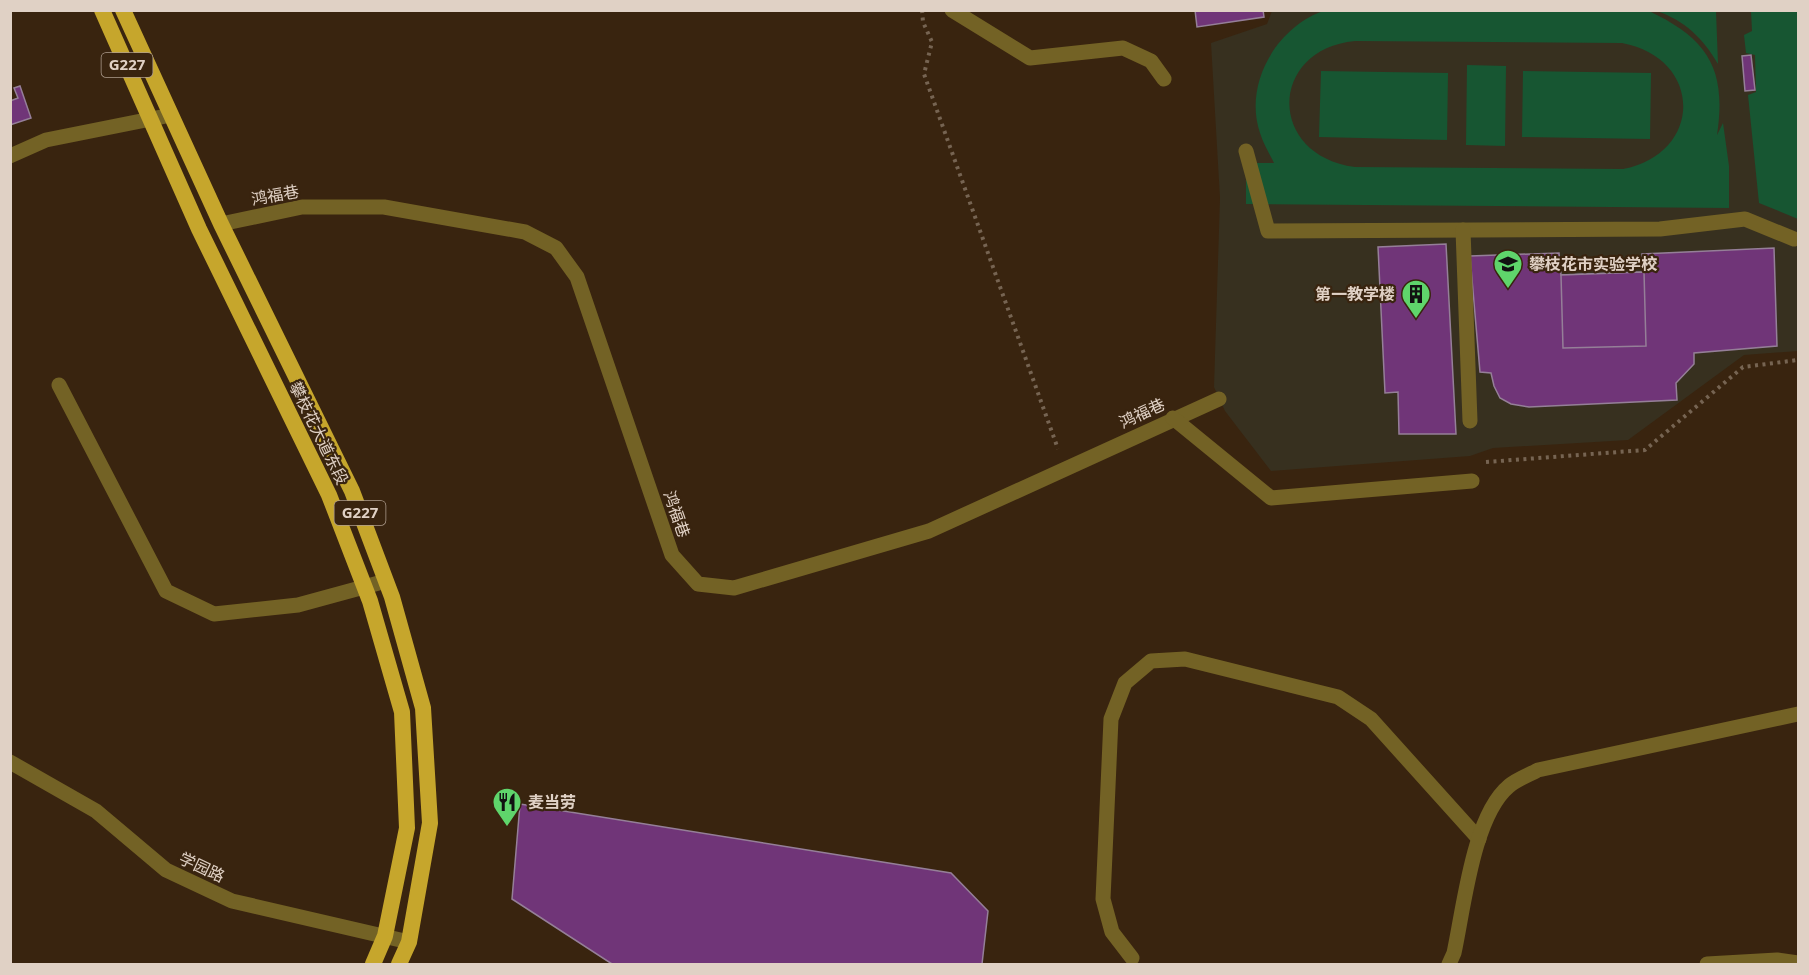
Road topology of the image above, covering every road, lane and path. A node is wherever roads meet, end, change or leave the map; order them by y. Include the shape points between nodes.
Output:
1 (102, 10) edge
2 (123, 10) edge
3 (922, 10) edge
4 (952, 10) edge
5 (1164, 79) dead end
6 (171, 115) junction
7 (152, 120) junction
8 (1246, 150) dead end
9 (10, 156) edge
10 (221, 224) junction
11 (1463, 230) junction
12 (1794, 239) dead end
13 (1798, 360) edge
14 (59, 385) dead end
15 (1219, 399) dead end
16 (1173, 418) junction
17 (1470, 421) dead end
18 (1482, 462) dead end
19 (1065, 468) junction
20 (1472, 481) dead end
21 (386, 581) junction
22 (365, 586) junction
23 (1798, 714) edge
24 (10, 762) edge
25 (1479, 839) junction
26 (385, 936) junction
27 (409, 942) junction
28 (1132, 958) dead end
29 (1798, 963) edge
30 (373, 964) edge
31 (399, 964) edge
32 (1449, 964) edge
33 (1707, 964) edge

1 - 7 highway, 攀枝花大道东段 / G227
2 - 6 highway, 攀枝花大道东段 / G227
3 - 19 path via 932,42 924,74
4 - 5 street via 1030,58 1123,48 1151,61
6 - 7 street
6 - 10 highway, 攀枝花大道东段 / G227
7 - 9 street via 46,140
7 - 22 highway, 攀枝花大道东段 / G227 via 199,229 329,495
8 - 11 street via 1268,231
10 - 19 street, 鸿福巷 via 302,207 384,207 525,232 555,248 578,277 672,555 698,584 734,588 929,531
10 - 21 highway, 攀枝花大道东段 / G227 via 352,491
11 - 12 street via 1660,229 1745,219
11 - 17 street
13 - 18 path via 1743,366 1646,450
14 - 22 street via 166,591 214,614 298,605
15 - 16 street, 鸿福巷
16 - 19 street, 鸿福巷
16 - 20 street via 1271,498
21 - 22 street
21 - 27 highway, 攀枝花大道东段 / G227 via 423,708 430,823
22 - 26 highway, 攀枝花大道东段 / G227 via 402,712 407,828
23 - 25 street via 1538,770 1509,786 1492,807
24 - 26 street, 学园路 via 96,811 166,870 232,901
25 - 28 street via 1371,719 1338,697 1185,658 1151,661 1125,683 1111,718 1103,899 1112,932
25 - 32 street
26 - 27 street, 学园路
26 - 30 highway, 攀枝花大道东段 / G227
27 - 31 highway, 攀枝花大道东段 / G227
29 - 33 street via 1777,960

